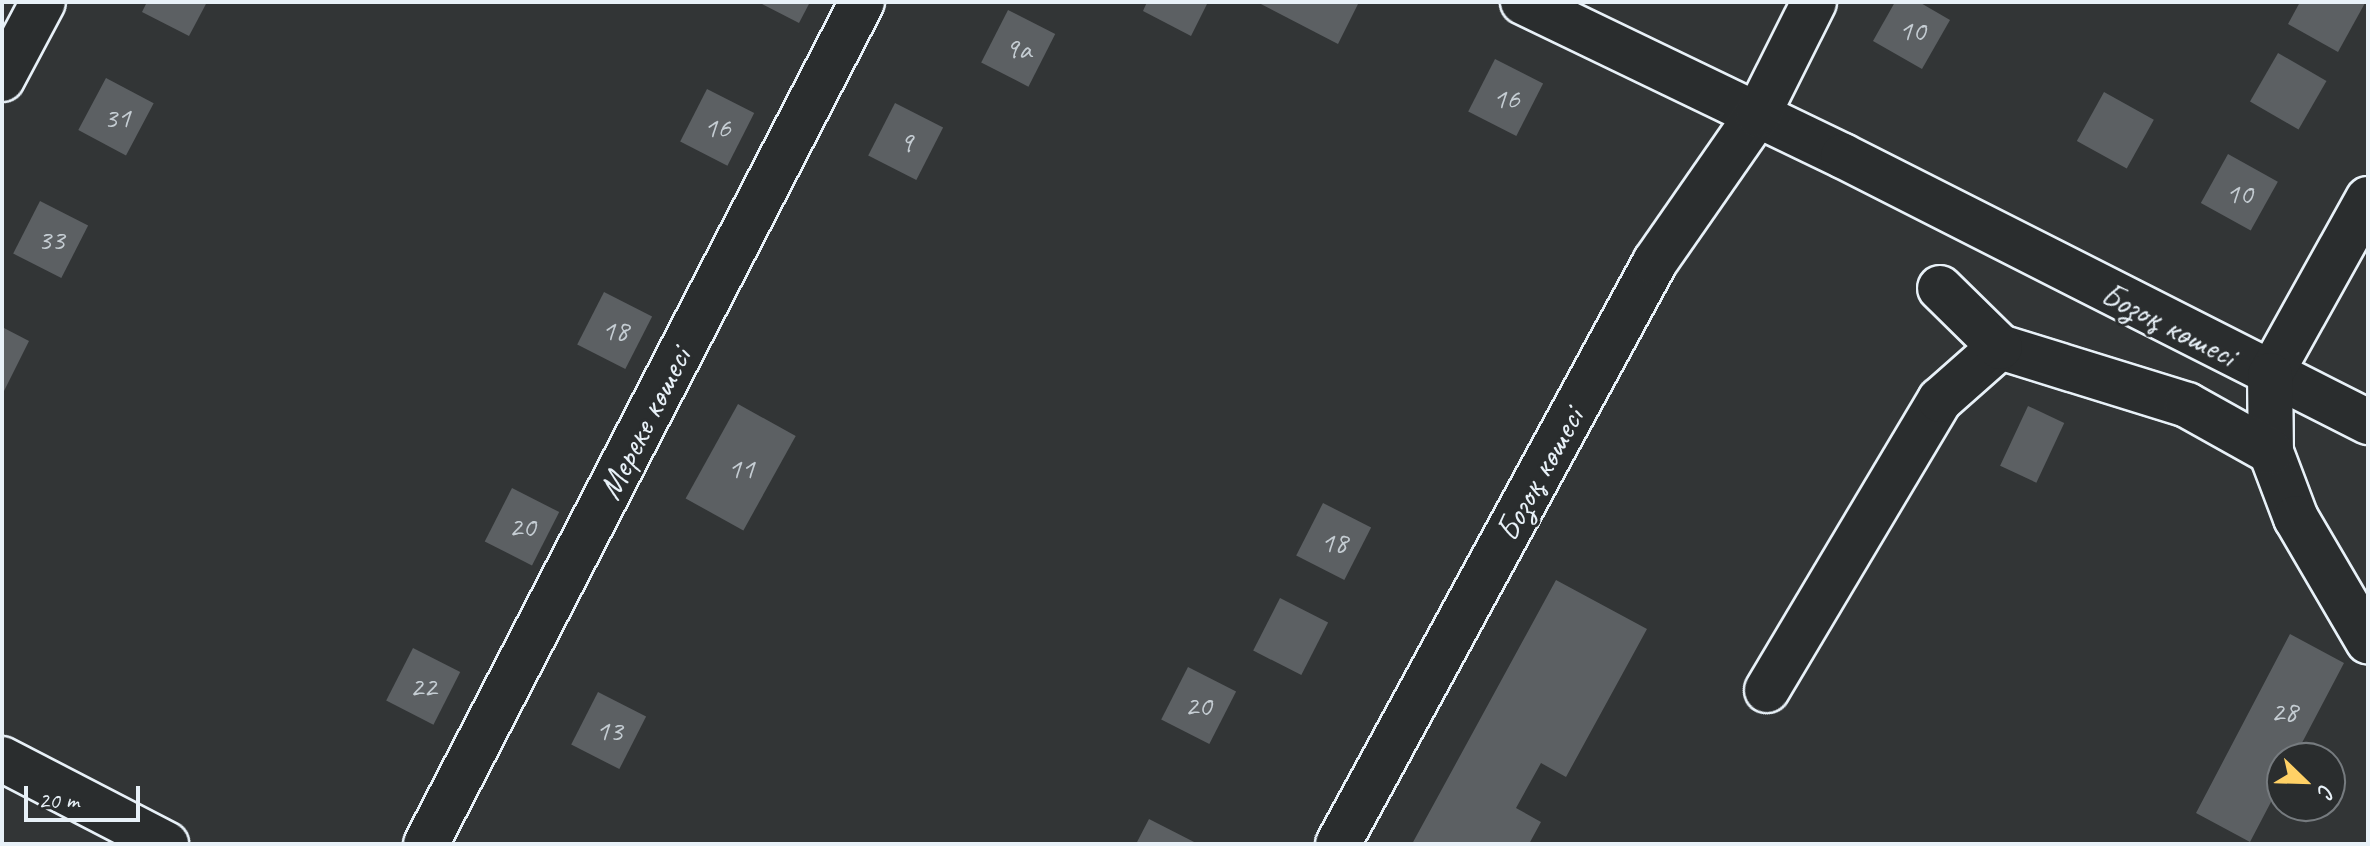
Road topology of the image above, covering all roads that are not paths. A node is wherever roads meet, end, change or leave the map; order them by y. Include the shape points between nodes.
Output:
1 (43, 2) edge
2 (862, 2) edge
3 (1523, 2) edge
4 (1814, 2) edge
5 (2, 79) edge
6 (1758, 114) junction
7 (2368, 199) edge
8 (1940, 288) dead end
9 (2000, 347) junction
10 (2270, 375) junction
11 (2368, 422) edge
12 (2271, 452) junction
13 (2368, 641) edge
14 (1767, 690) dead end
15 (2, 759) edge
16 (166, 844) edge
17 (426, 844) edge
18 (1338, 844) edge

1 - 5 street
2 - 17 street, Мереке көшесі
3 - 6 street, Бозоқ көшесі
4 - 6 street, Бозоқ көшесі
6 - 10 street, Бозоқ көшесі
6 - 18 street, Бозоқ көшесі via 1655,262
7 - 10 street
8 - 9 street
9 - 12 street via 2187,405
9 - 14 street via 1940,400
10 - 11 street, Бозоқ көшесі
10 - 12 street
12 - 13 street via 2296,518
15 - 16 street

